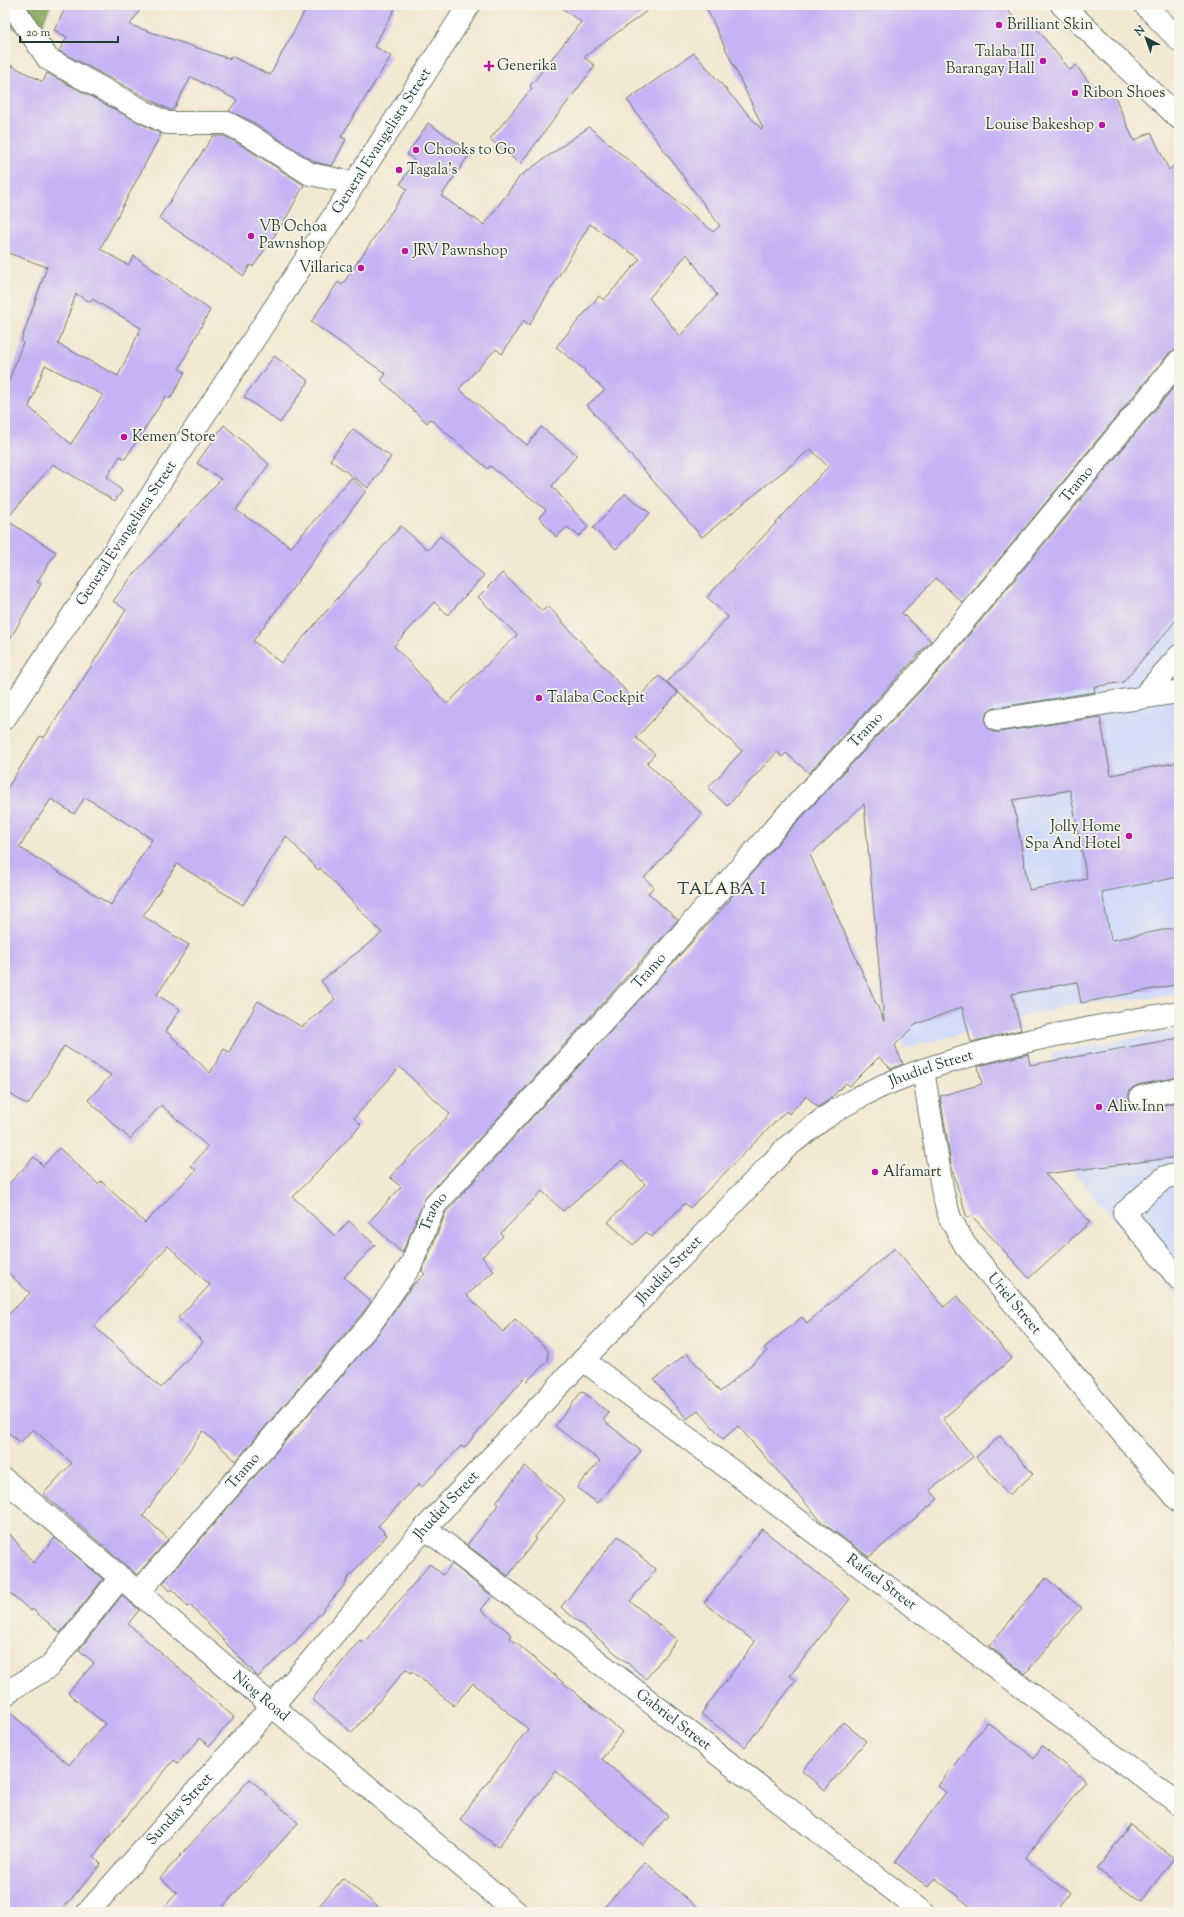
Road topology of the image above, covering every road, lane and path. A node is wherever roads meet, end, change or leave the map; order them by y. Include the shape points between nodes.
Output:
1 (12, 5) edge
2 (469, 5) edge
3 (1062, 5) edge
4 (1145, 5) edge
5 (1179, 40) edge
6 (1179, 118) edge
7 (354, 183) junction
8 (1179, 361) edge
9 (1179, 656) edge
10 (1179, 692) edge
11 (1143, 697) junction
12 (5, 718) edge
13 (998, 720) dead end
14 (1179, 1012) edge
15 (922, 1070) junction
16 (1179, 1090) edge
17 (1141, 1097) dead end
18 (1179, 1175) edge
19 (1179, 1279) edge
20 (583, 1360) junction
21 (5, 1480) edge
22 (1179, 1501) edge
23 (425, 1528) junction
24 (120, 1578) junction
25 (138, 1593) junction
26 (5, 1695) edge
27 (272, 1706) junction
28 (1179, 1804) edge
29 (88, 1912) edge
30 (516, 1912) edge
31 (922, 1912) edge

1 - 7 main road via 48,60 149,114 167,123 227,123 310,174
2 - 7 main road, General Evangelista Street
3 - 6 main road
4 - 5 main road
7 - 12 main road, General Evangelista Street
8 - 25 main road, Tramo via 929,663 782,820 654,966 435,1205 411,1265 372,1322
9 - 11 main road
10 - 11 main road
11 - 13 main road
14 - 15 main road, Jhudiel Street via 989,1049
15 - 20 main road, Jhudiel Street via 853,1100 817,1123 786,1148
15 - 22 main road, Uriel Street via 943,1194 950,1218 965,1245
16 - 17 main road
18 - 19 main road via 1165,1177 1124,1213
20 - 23 main road, Jhudiel Street
20 - 28 main road, Rafael Street
21 - 24 main road, Niog Road
23 - 27 main road, Jhudiel Street
23 - 31 main road, Gabriel Street
24 - 25 main road, Niog Road
24 - 26 main road via 49,1667
25 - 27 main road, Niog Road
27 - 29 main road, Sunday Street
27 - 30 main road, Niog Road

